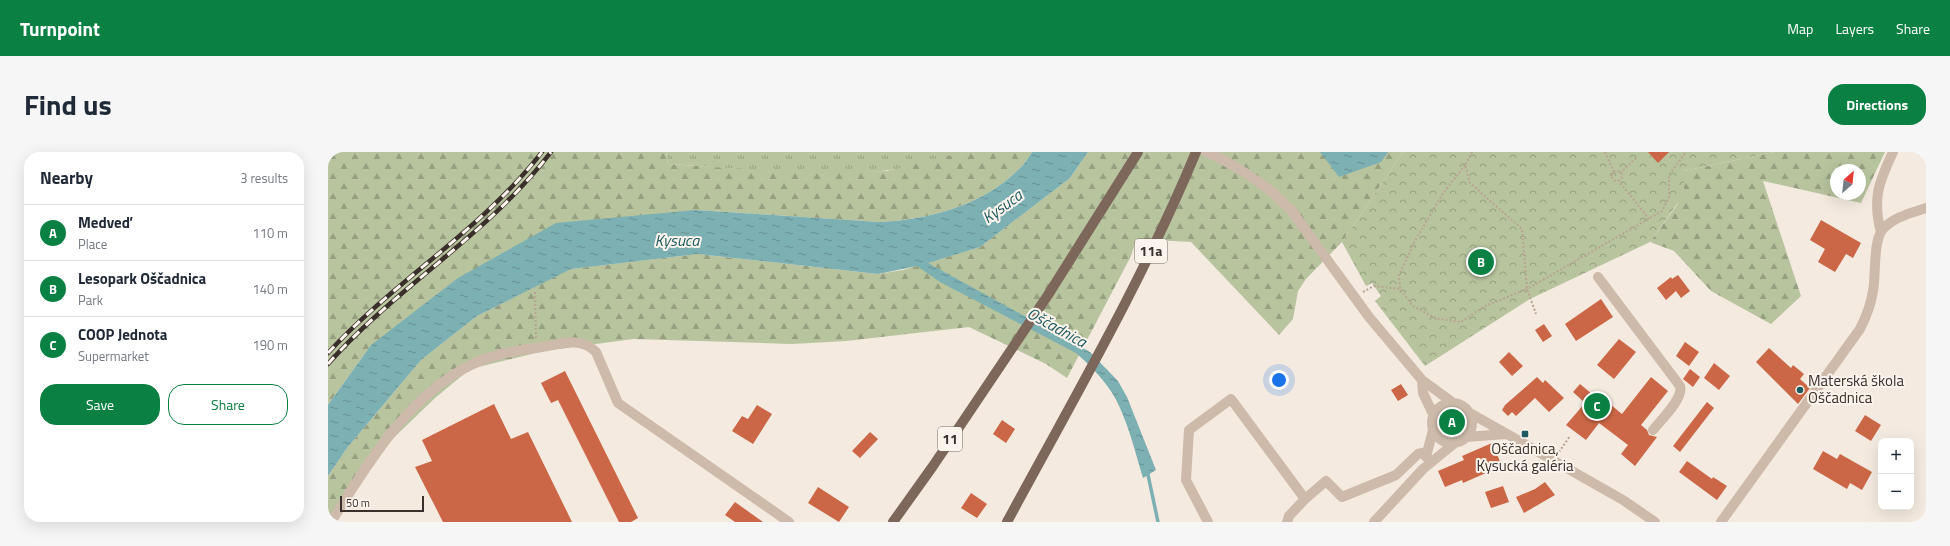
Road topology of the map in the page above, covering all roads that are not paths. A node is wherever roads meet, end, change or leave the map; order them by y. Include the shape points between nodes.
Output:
1 (1138, 152) edge
2 (1196, 152) edge
3 (1206, 152) edge
4 (1893, 152) edge
5 (1926, 208) edge
6 (1881, 232) junction
7 (1598, 277) dead end
8 (1422, 380) junction
9 (1452, 402) junction
10 (1470, 413) junction
11 (1433, 414) junction
12 (1433, 430) junction
13 (1653, 430) dead end
14 (1506, 434) junction
15 (1466, 437) junction
16 (1456, 442) junction
17 (1427, 452) junction
18 (1423, 469) junction
19 (1305, 499) junction
20 (330, 522) edge
21 (789, 522) edge
22 (893, 522) edge
23 (1007, 522) edge
24 (1208, 522) edge
25 (1287, 522) edge
26 (1374, 522) edge
27 (1655, 522) edge
28 (1721, 522) edge

1 - 22 main road, 11 via 1048,295
2 - 23 main road, 11a via 1178,197 1102,347
3 - 8 street via 1244,172 1271,191 1291,210 1368,317
4 - 6 street via 1878,189 1876,215
5 - 6 street via 1894,220
6 - 28 street via 1870,305 1860,330
7 - 13 street via 1680,386 1679,398
8 - 9 street
8 - 11 street via 1423,392
9 - 10 street via 1462,405
9 - 11 street via 1441,406
10 - 14 street
10 - 15 street via 1472,426
11 - 12 street
12 - 16 street via 1440,439 1450,443
12 - 17 street
14 - 15 street
14 - 27 street via 1623,500
15 - 16 street
16 - 18 street
17 - 18 street
17 - 19 street via 1418,454 1396,475 1342,497 1326,481
18 - 26 street
19 - 24 street via 1231,399 1189,430 1186,480
19 - 25 street via 1289,516
20 - 21 street via 383,445 415,406 432,391 472,364 519,350 580,342 591,347 600,358 618,403

